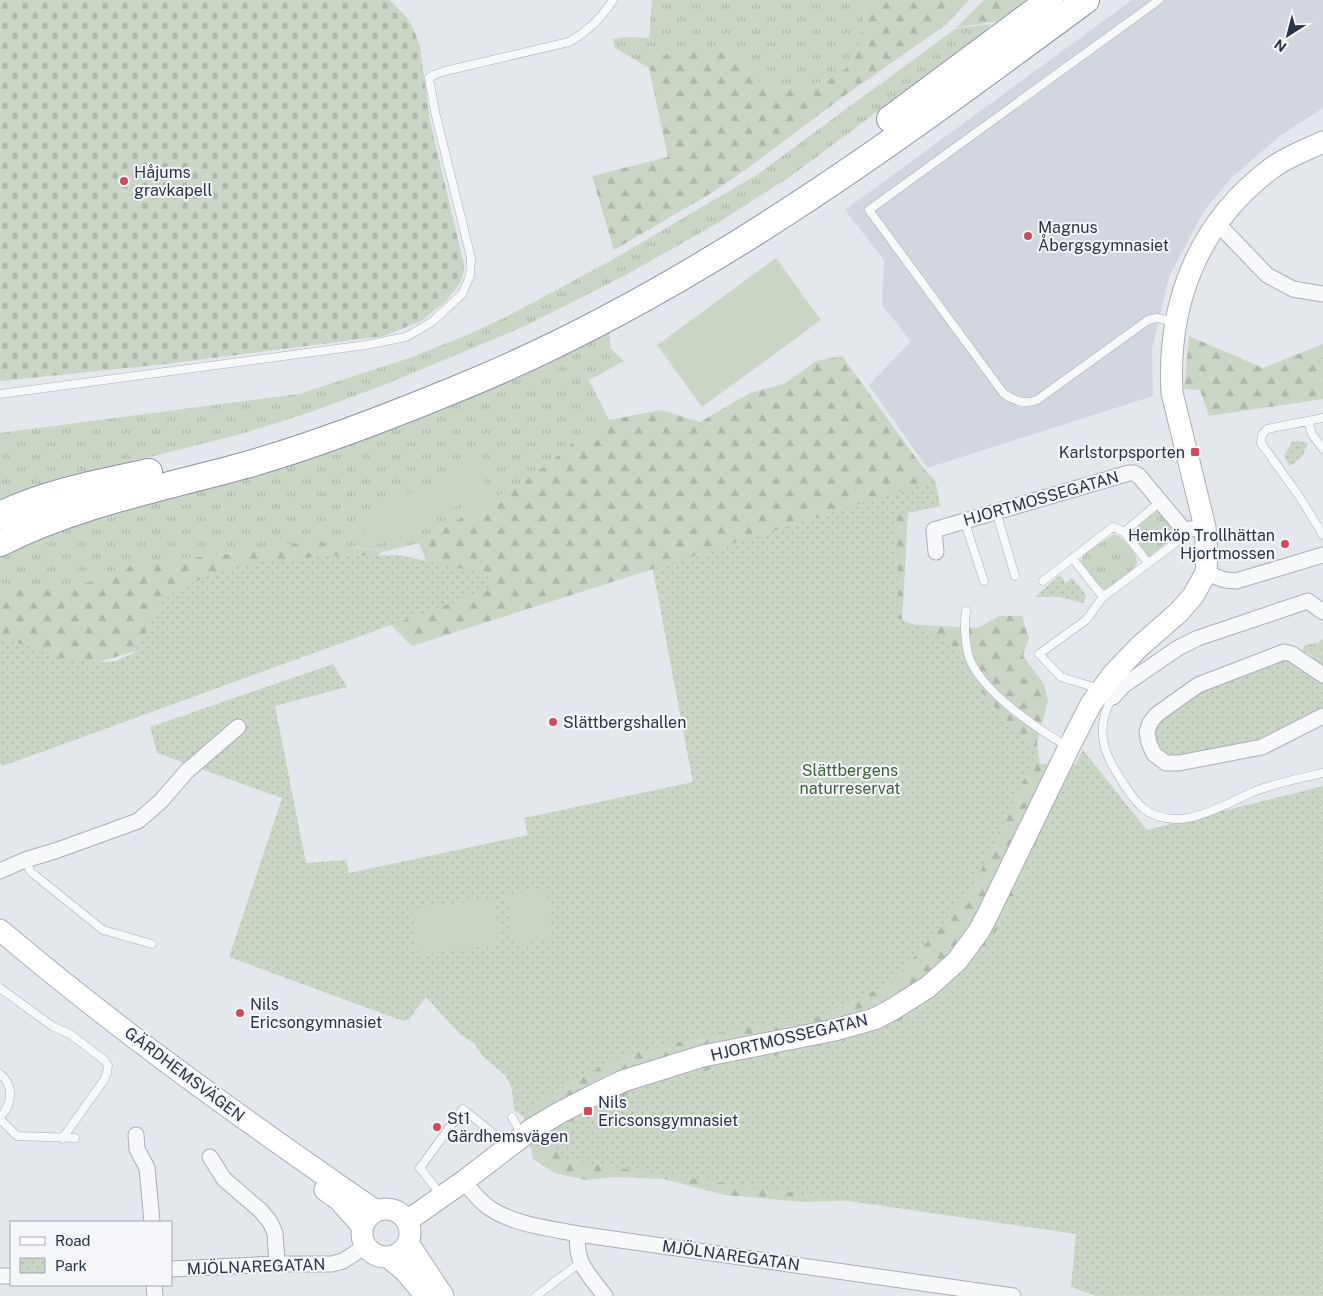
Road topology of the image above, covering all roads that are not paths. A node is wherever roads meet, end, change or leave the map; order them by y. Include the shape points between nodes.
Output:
1 (613, 0) edge
2 (1050, 0) edge
3 (1086, 0) edge
4 (1159, 0) edge
5 (1323, 142) edge
6 (1218, 223) junction
7 (1323, 294) edge
8 (1176, 322) junction
9 (0, 394) edge
10 (1323, 418) edge
11 (1308, 421) junction
12 (1323, 449) edge
13 (1160, 502) junction
14 (996, 511) junction
15 (0, 515) edge
16 (964, 520) junction
17 (1205, 527) junction
18 (1184, 530) junction
19 (1124, 532) junction
20 (1323, 535) edge
21 (0, 543) edge
22 (936, 552) dead end
23 (1323, 555) edge
24 (1073, 559) junction
25 (1148, 563) junction
26 (1206, 573) junction
27 (1015, 576) dead end
28 (984, 581) dead end
29 (1044, 582) dead end
30 (1103, 597) junction
31 (966, 611) dead end
32 (1323, 612) edge
33 (1323, 675) edge
34 (1108, 693) junction
35 (1323, 716) edge
36 (238, 727) dead end
37 (1069, 747) junction
38 (1323, 773) edge
39 (25, 860) junction
40 (0, 871) edge
41 (0, 930) edge
42 (0, 943) edge
43 (152, 944) dead end
44 (0, 988) edge
45 (0, 1074) edge
46 (512, 1117) dead end
47 (0, 1118) edge
48 (136, 1136) dead end
49 (76, 1138) dead end
50 (62, 1139) junction
51 (515, 1142) junction
52 (210, 1157) dead end
53 (464, 1181) junction
54 (442, 1197) junction
55 (376, 1211) junction
56 (152, 1221) edge
57 (407, 1221) junction
58 (578, 1234) junction
59 (364, 1237) junction
60 (408, 1243) junction
61 (388, 1257) junction
62 (580, 1262) junction
63 (277, 1264) junction
64 (172, 1269) edge
65 (426, 1296) edge
66 (443, 1296) edge
67 (536, 1296) edge
68 (605, 1296) edge
69 (1013, 1296) edge

1 - 9 lane via 580,36 569,42 445,70 429,78 471,258 470,276 462,294 432,322 406,337 366,346
2 - 15 highway via 774,203 643,281 582,313 451,374 300,431 234,451 45,497
3 - 21 highway via 783,215 668,285 590,327 476,381 387,417 249,464 78,510
4 - 8 lane via 869,210 1004,394 1015,401 1027,404 1037,400 1148,320 1157,318
5 - 6 street via 1273,166 1249,186
6 - 7 street via 1268,275 1293,289
6 - 8 street via 1202,246 1188,276
8 - 17 street via 1172,393
10 - 11 lane
11 - 12 lane via 1312,434
11 - 20 lane via 1266,429 1261,443
13 - 14 street, HJORTMOSSEGATAN via 1139,476 1129,473
13 - 18 street, HJORTMOSSEGATAN
13 - 19 lane
14 - 16 street, HJORTMOSSEGATAN
14 - 27 lane
16 - 22 street, HJORTMOSSEGATAN via 934,530
16 - 28 lane
17 - 18 street
17 - 26 street
18 - 25 lane via 1182,538
19 - 24 lane via 1114,527
19 - 25 lane
23 - 26 street via 1236,580
24 - 29 lane
24 - 30 lane
25 - 30 lane
26 - 34 street, HJORTMOSSEGATAN via 1180,612 1113,674
30 - 34 lane via 1086,620 1040,654 1061,678
31 - 37 lane via 965,631 970,658 982,679 1035,727
32 - 34 street via 1308,601 1198,638
33 - 35 street via 1284,652 1198,685 1156,715 1147,732 1154,754 1166,763 1179,763 1262,747
34 - 37 street, HJORTMOSSEGATAN via 1091,704
34 - 38 lane, HJORTMOSSEGATAN via 1102,737 1107,756 1134,799 1158,816 1189,818 1255,792
36 - 39 street via 187,771 138,821
37 - 51 street, HJORTMOSSEGATAN via 979,931 957,961 928,987 874,1019 835,1030 703,1056 623,1081 559,1112
39 - 40 street
39 - 43 lane via 31,872 103,930
41 - 55 street, GÄRDHEMSVÄGEN via 245,1119
42 - 59 street, GÄRDHEMSVÄGEN via 339,1200
44 - 50 lane via 52,1026 70,1034 108,1065 104,1080
45 - 47 lane via 9,1085 11,1094 6,1112
46 - 51 lane
47 - 50 lane via 17,1136
48 - 56 street via 137,1149 147,1168
49 - 50 lane
51 - 53 street, HJORTMOSSEGATAN
51 - 54 lane via 499,1138 463,1110 420,1168
52 - 63 street via 224,1179 270,1222 275,1233
53 - 54 street, HJORTMOSSEGATAN
53 - 58 street, MJÖLNAREGATAN via 478,1199 506,1217
54 - 57 street, HJORTMOSSEGATAN
55 - 57 street, GÄRDHEMSVÄGEN via 394,1210
55 - 59 street via 368,1218
57 - 60 street
58 - 62 street via 576,1247
58 - 69 street, MJÖLNAREGATAN
59 - 61 street, GÄRDHEMSVÄGEN via 376,1254
59 - 63 street, MJÖLNAREGATAN via 343,1261
60 - 61 street via 400,1253
60 - 66 street
61 - 65 street, GÄRDHEMSVÄGEN
62 - 67 lane
62 - 68 street
63 - 64 street, MJÖLNAREGATAN

